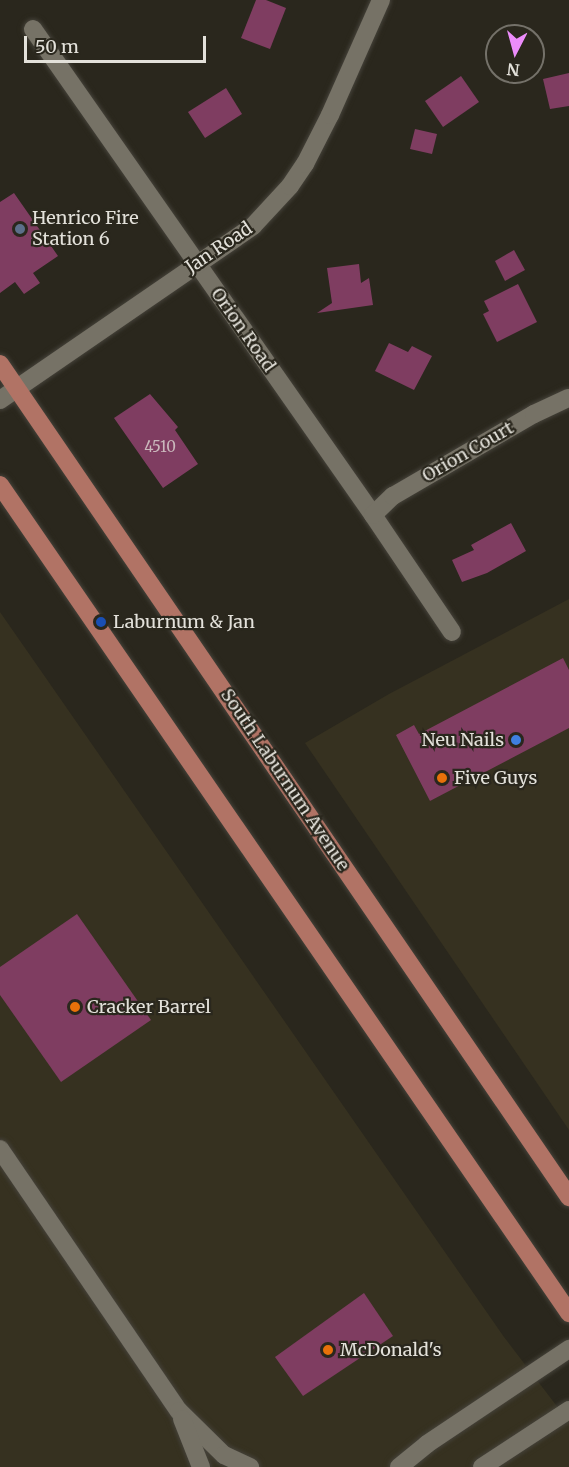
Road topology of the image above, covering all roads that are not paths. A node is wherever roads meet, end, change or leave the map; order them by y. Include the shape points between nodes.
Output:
1 (381, 0) edge
2 (33, 29) dead end
3 (196, 263) junction
4 (0, 364) edge
5 (16, 388) junction
6 (569, 398) edge
7 (0, 400) edge
8 (0, 485) edge
9 (373, 515) junction
10 (452, 632) dead end
11 (0, 1149) edge
12 (569, 1197) edge
13 (569, 1312) edge
14 (569, 1349) edge
15 (569, 1410) edge
16 (179, 1411) junction
17 (201, 1467) edge
18 (250, 1467) edge
19 (399, 1467) edge
20 (482, 1467) edge

1 - 3 street, Jan Road via 330,115 290,186 253,226
2 - 3 street, Orion Road
3 - 5 street, Jan Road
3 - 9 street, Orion Road
4 - 5 main road, South Laburnum Avenue
5 - 7 street, Jan Road
5 - 12 main road, South Laburnum Avenue
6 - 9 street, Orion Court via 534,414 393,496
8 - 13 main road
9 - 10 street, Orion Road
11 - 16 street
14 - 19 street
15 - 20 street
16 - 17 street
16 - 18 street via 224,1455

